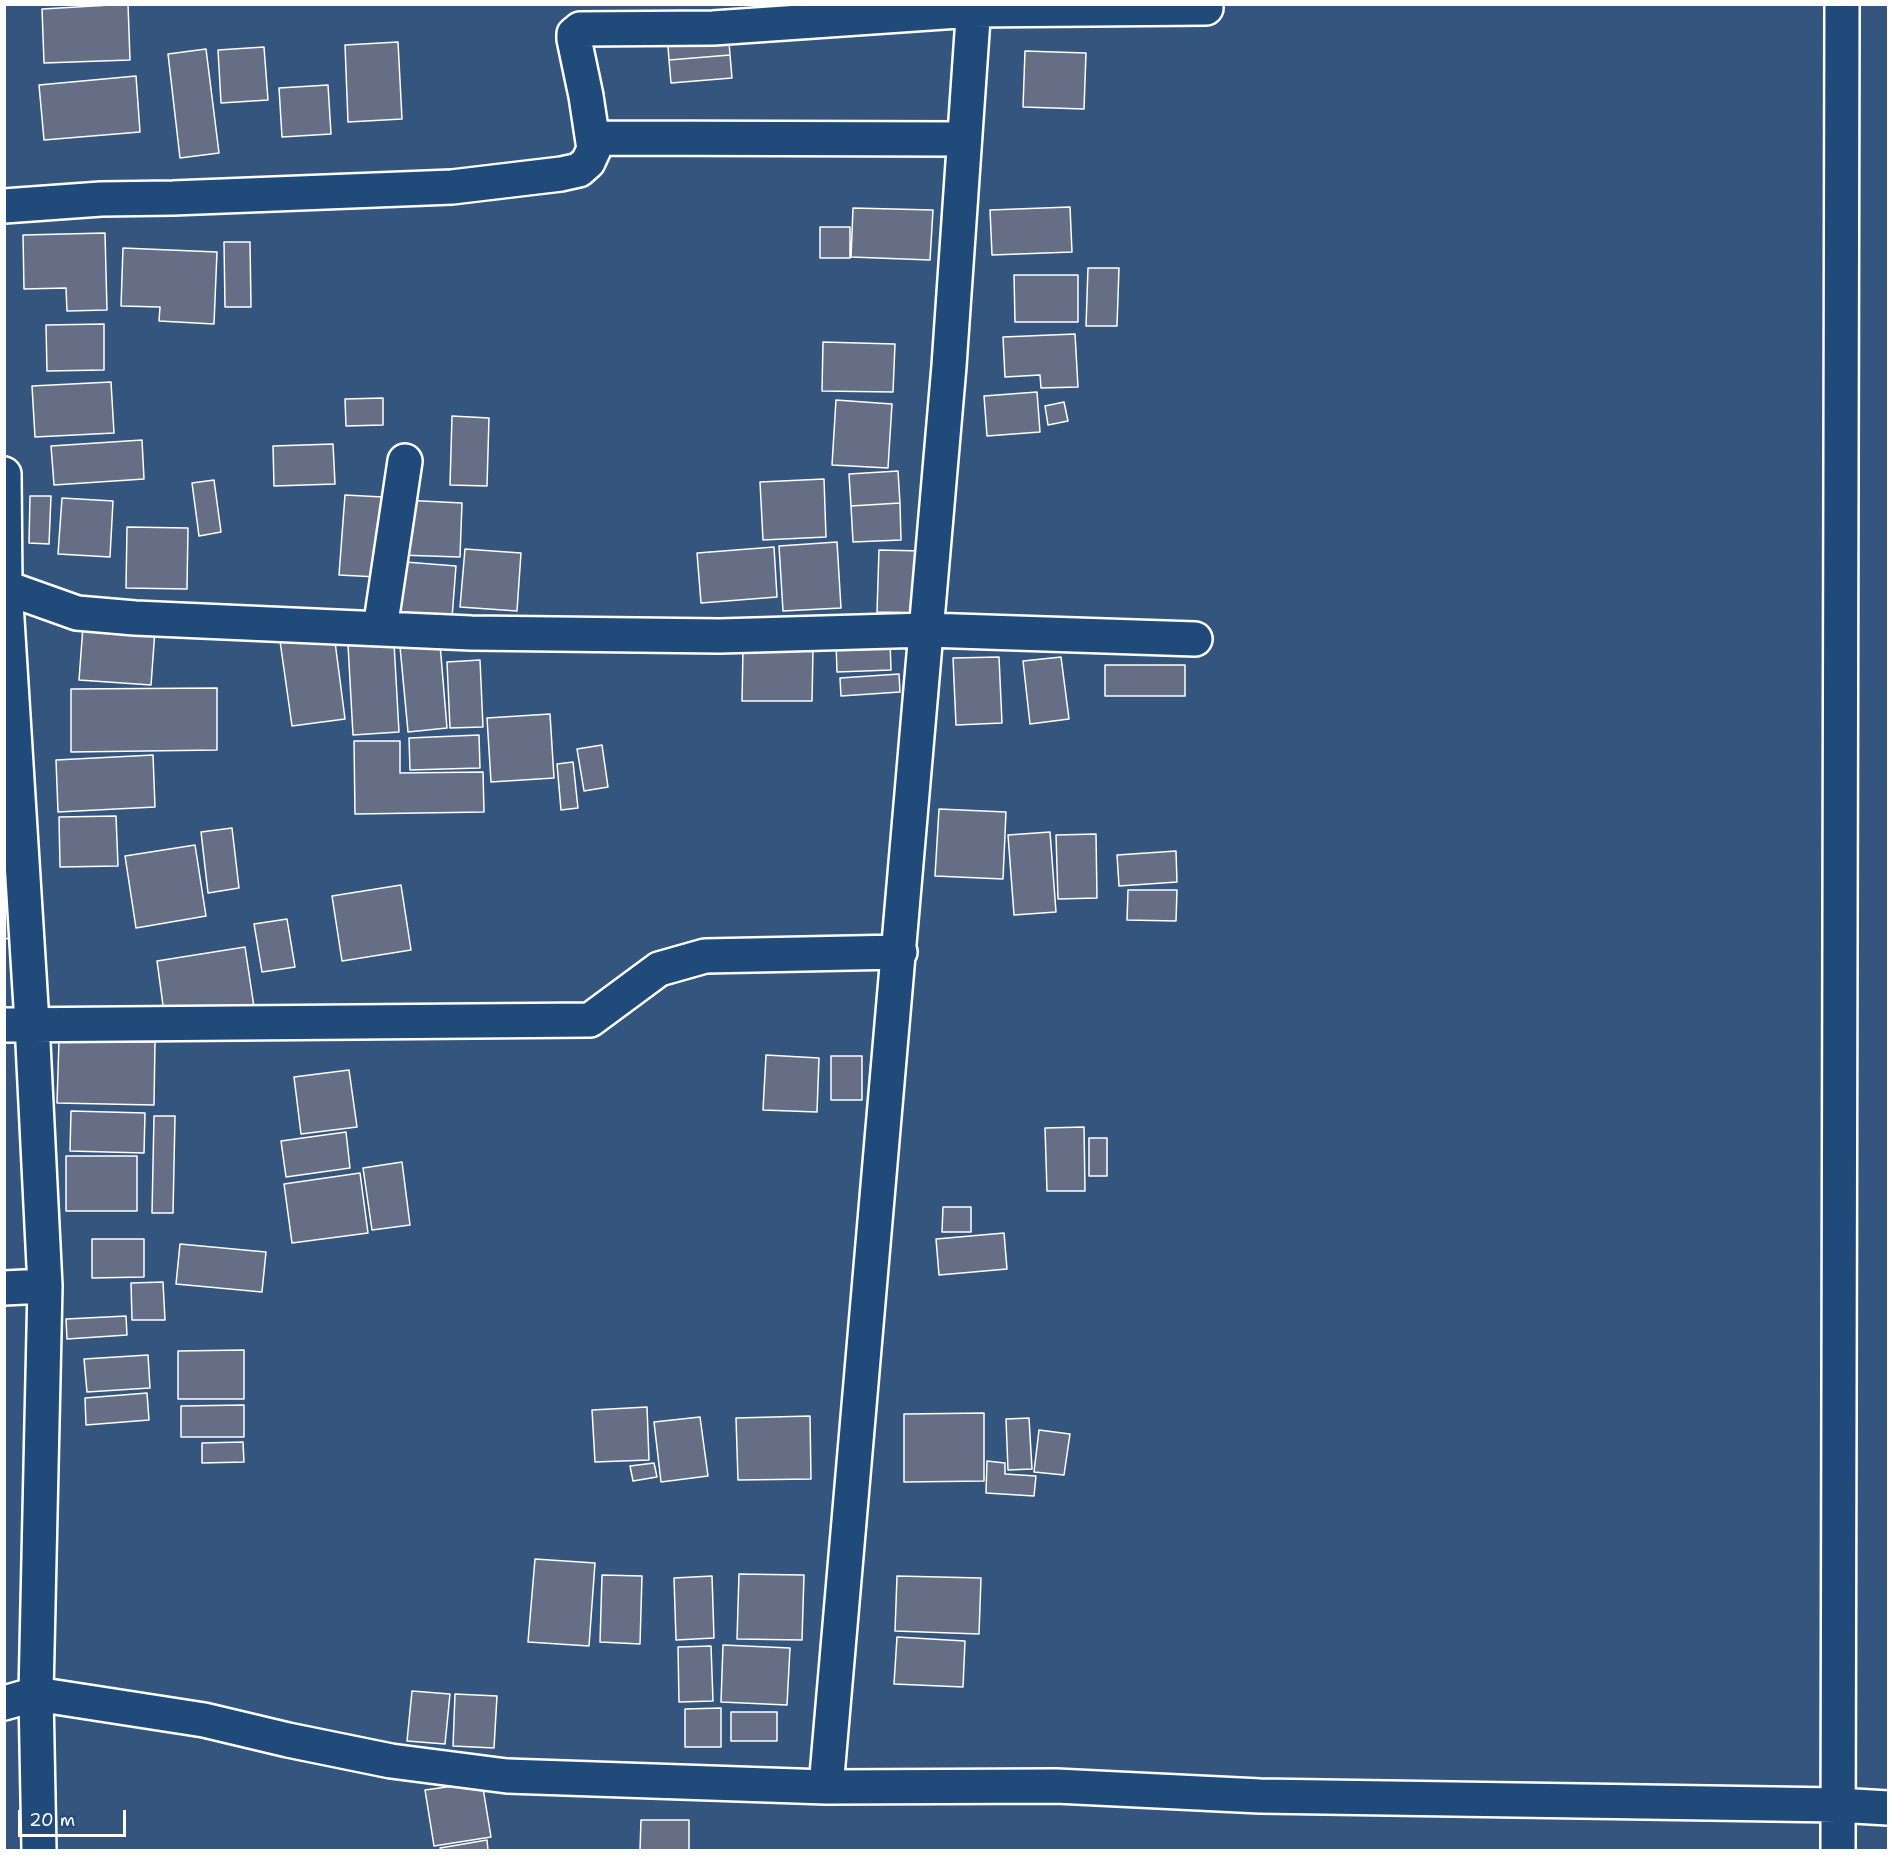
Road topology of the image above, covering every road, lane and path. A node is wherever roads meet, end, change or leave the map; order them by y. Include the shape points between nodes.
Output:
1 (1842, 4) edge
2 (974, 7) edge
3 (1206, 8) dead end
4 (593, 138) junction
5 (964, 139) junction
6 (4, 206) edge
7 (405, 460) dead end
8 (4, 474) edge
9 (5, 587) edge
10 (380, 629) junction
11 (927, 630) junction
12 (1195, 639) dead end
13 (900, 952) junction
14 (19, 1024) edge
15 (45, 1286) junction
16 (4, 1288) edge
17 (36, 1694) junction
18 (4, 1703) edge
19 (826, 1787) junction
20 (1837, 1805) junction
21 (1888, 1808) edge
22 (39, 1851) edge
23 (1838, 1851) edge

1 - 20 street
2 - 3 street
2 - 4 street via 713,28 580,29 574,39
2 - 5 street
4 - 5 street
4 - 6 street via 594,149 579,170 550,176 452,186
5 - 11 street
7 - 10 street
8 - 9 street
9 - 10 street via 77,613
9 - 14 street
10 - 11 street via 720,636
11 - 12 street
11 - 13 street
13 - 14 street via 705,956 659,969 590,1020
13 - 19 street
14 - 15 street
15 - 16 street
15 - 17 street
17 - 18 street
17 - 19 street via 204,1720 379,1758 462,1771 507,1776
17 - 22 street
19 - 20 street via 1056,1786 1272,1796
20 - 21 street
20 - 23 street

